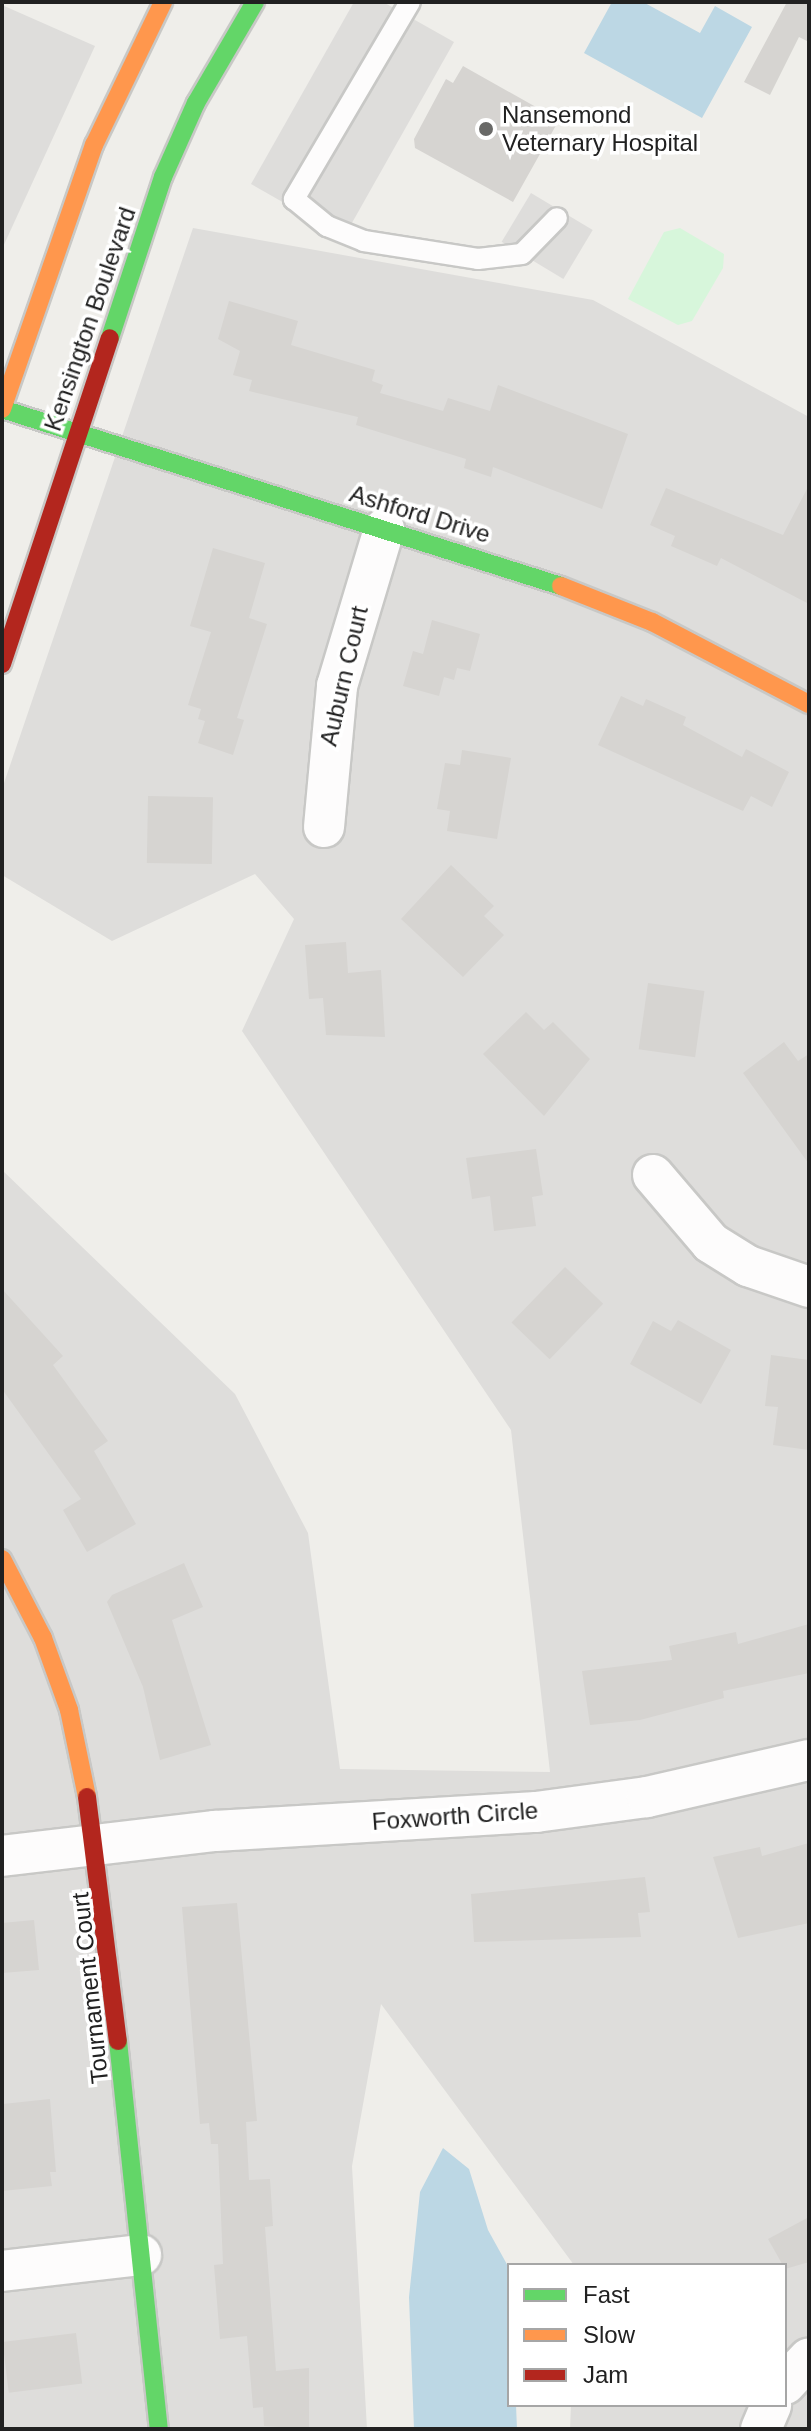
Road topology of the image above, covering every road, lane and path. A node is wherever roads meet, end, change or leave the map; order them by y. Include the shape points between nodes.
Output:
1 (162, 2) edge
2 (255, 2) edge
3 (410, 2) edge
4 (557, 218) dead end
5 (2, 409) edge
6 (76, 432) junction
7 (384, 529) junction
8 (2, 664) edge
9 (809, 704) edge
10 (324, 827) dead end
11 (653, 1175) dead end
12 (809, 1287) edge
13 (2, 1559) edge
14 (809, 1760) edge
15 (97, 1844) junction
16 (2, 1856) edge
17 (141, 2255) junction
18 (2, 2271) edge
19 (809, 2358) edge
20 (787, 2382) edge
21 (770, 2407) edge
22 (159, 2429) edge
23 (761, 2429) edge

1 - 5 street via 94,145
2 - 6 street, Kensington Boulevard via 196,103 163,177
3 - 4 lane via 294,199 327,226 364,241 478,259 522,254
5 - 6 street, Ashford Drive
6 - 7 street, Ashford Drive
6 - 8 street, Kensington Boulevard
7 - 9 street, Ashford Drive via 537,576 652,622
7 - 10 street, Auburn Court via 337,686
11 - 12 street via 711,1243 748,1266
13 - 15 street, Tournament Court via 43,1638 69,1710
14 - 15 street, Foxworth Circle via 647,1797 536,1812
15 - 16 street, Foxworth Circle
15 - 17 street, Tournament Court
17 - 18 street
17 - 22 street, Tournament Court
19 - 20 street
21 - 23 street

